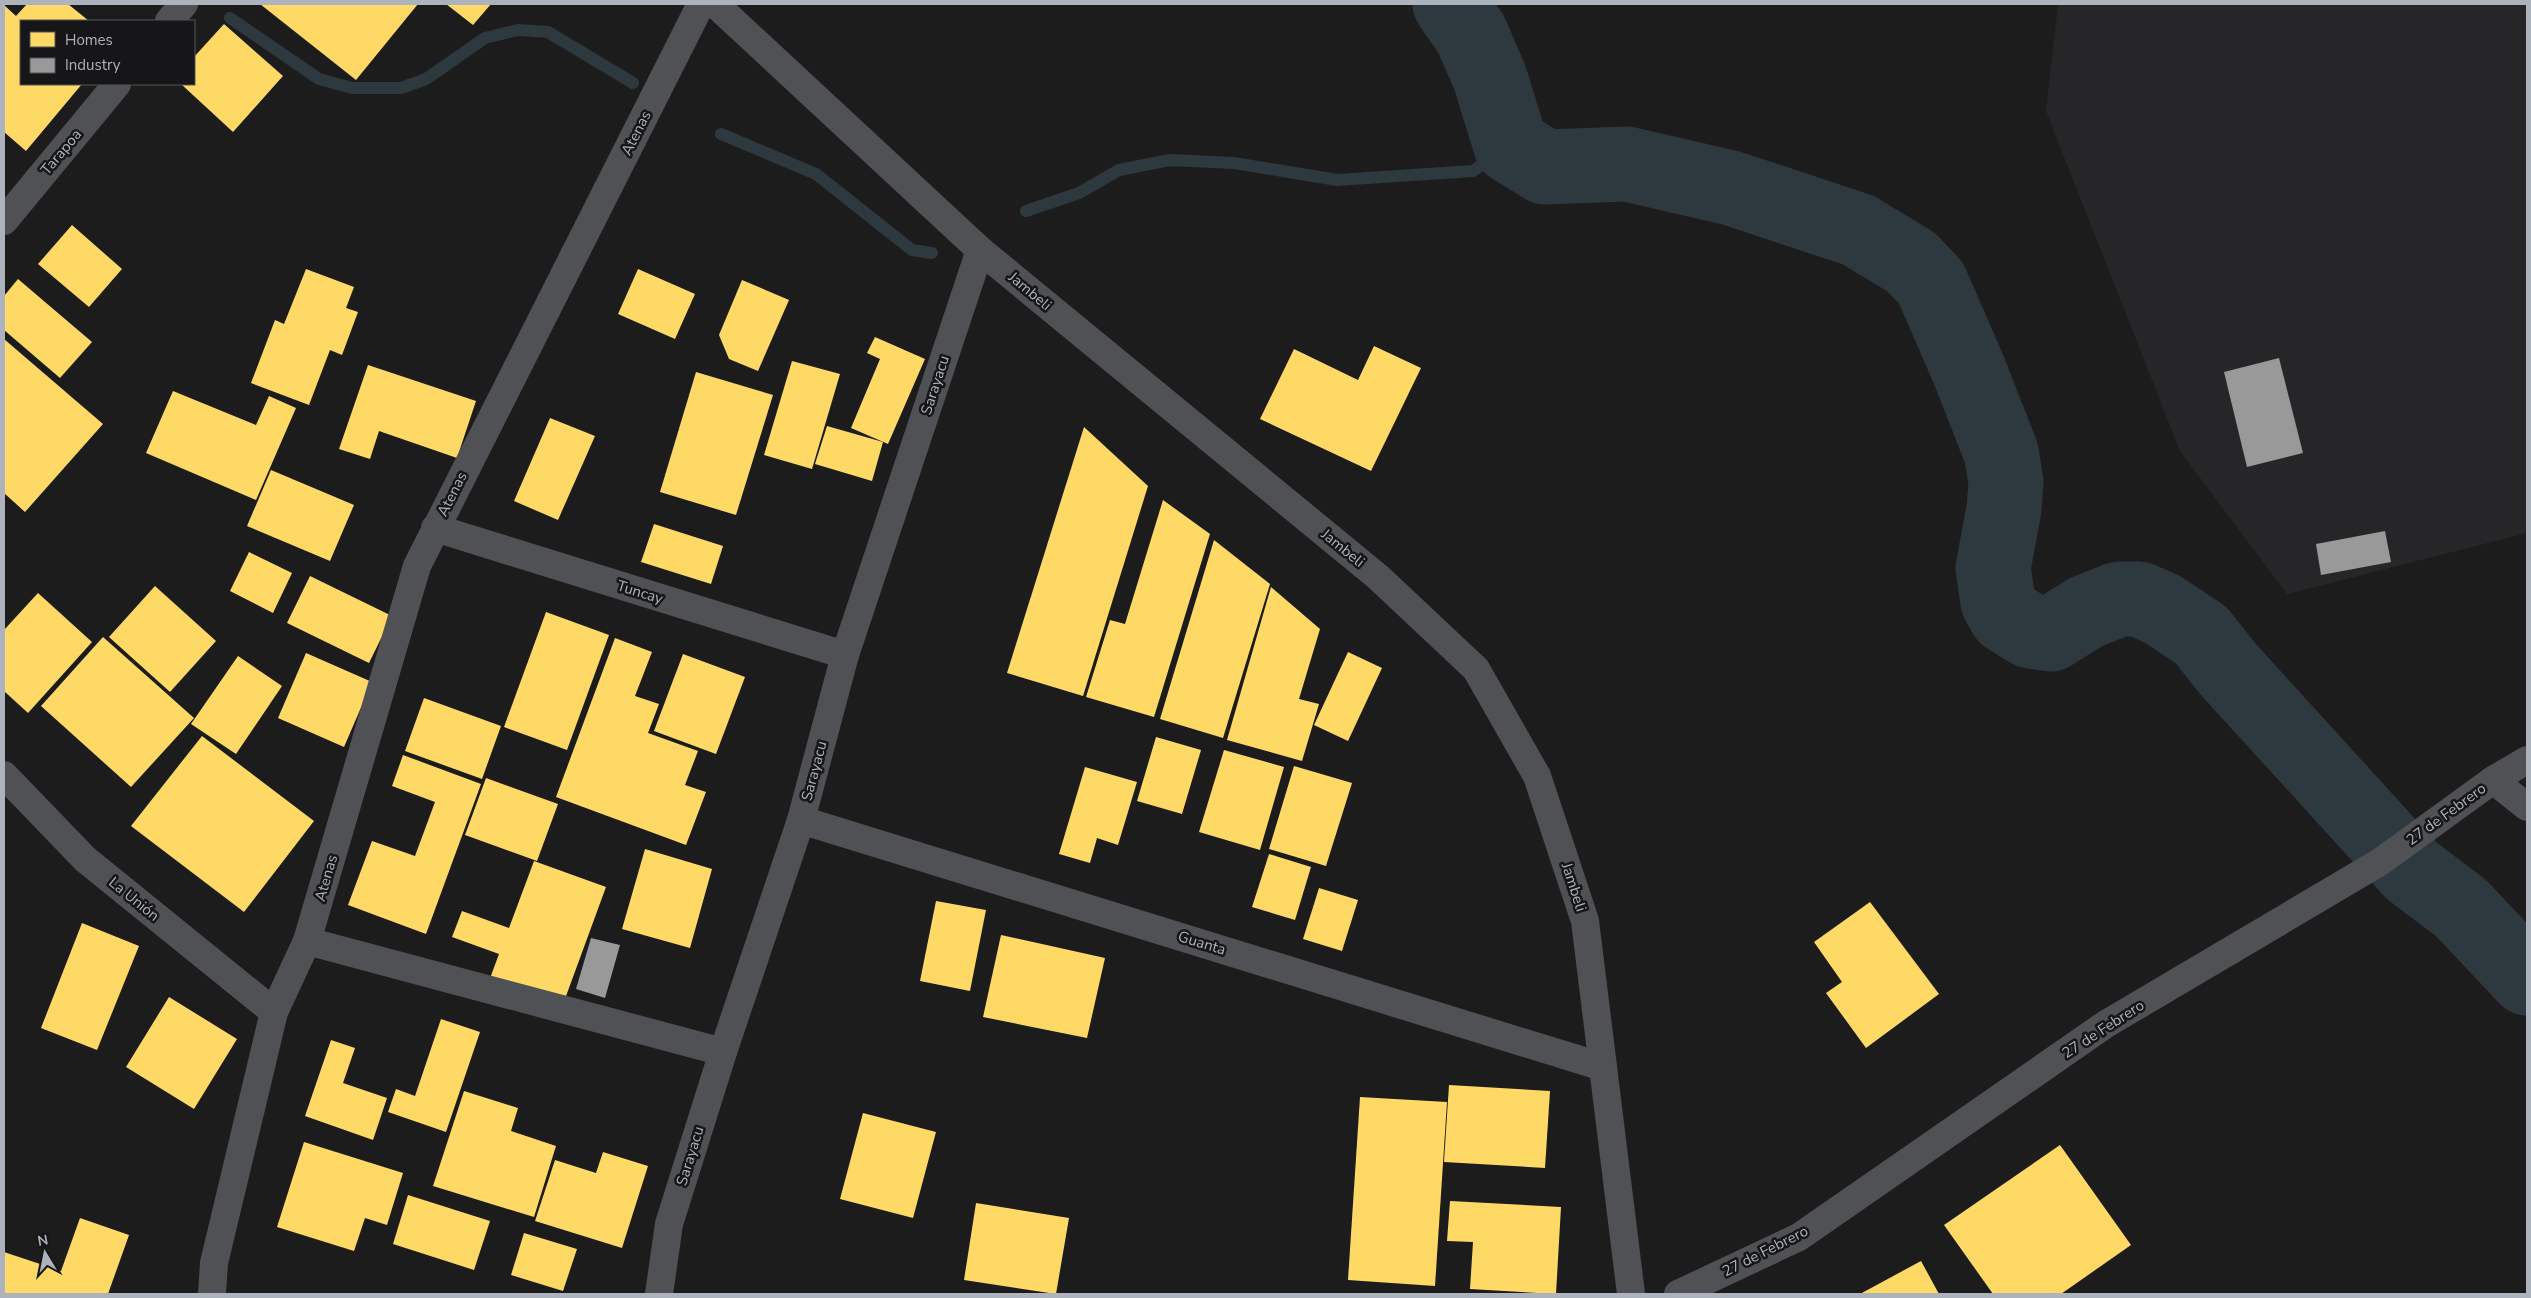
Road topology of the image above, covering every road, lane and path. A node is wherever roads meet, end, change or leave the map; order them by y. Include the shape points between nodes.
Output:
1 (184, 4) edge
2 (701, 4) edge
3 (715, 4) edge
4 (170, 20) edge
5 (116, 85) edge
6 (4, 221) edge
7 (980, 250) junction
8 (435, 528) junction
9 (845, 656) junction
10 (2527, 760) edge
11 (4, 775) edge
12 (2493, 780) junction
13 (2527, 807) edge
14 (801, 820) junction
15 (307, 941) junction
16 (274, 1012) junction
17 (723, 1052) junction
18 (1602, 1067) junction
19 (212, 1294) edge
20 (658, 1294) edge
21 (1631, 1294) edge
22 (1678, 1294) edge

1 - 4 street
2 - 8 street, Atenas
3 - 7 street, Jambeli
5 - 6 street, Tarapoa
7 - 9 street, Sarayacu
7 - 18 street, Jambeli via 1378,577 1476,669 1537,776 1585,921
8 - 9 street, Tuncay
8 - 15 street, Atenas via 417,566
9 - 14 street, Sarayacu
10 - 12 street, 27 de Febrero
11 - 16 street, La Unión via 85,859
12 - 13 street
12 - 22 street, 27 de Febrero via 2380,862 2106,1024 1799,1237
14 - 17 street, Sarayacu
14 - 18 street, Guanta
15 - 16 street, Atenas
15 - 17 street
16 - 19 street, Atenas via 214,1263
17 - 20 street, Sarayacu via 669,1224
18 - 21 street, Jambeli

